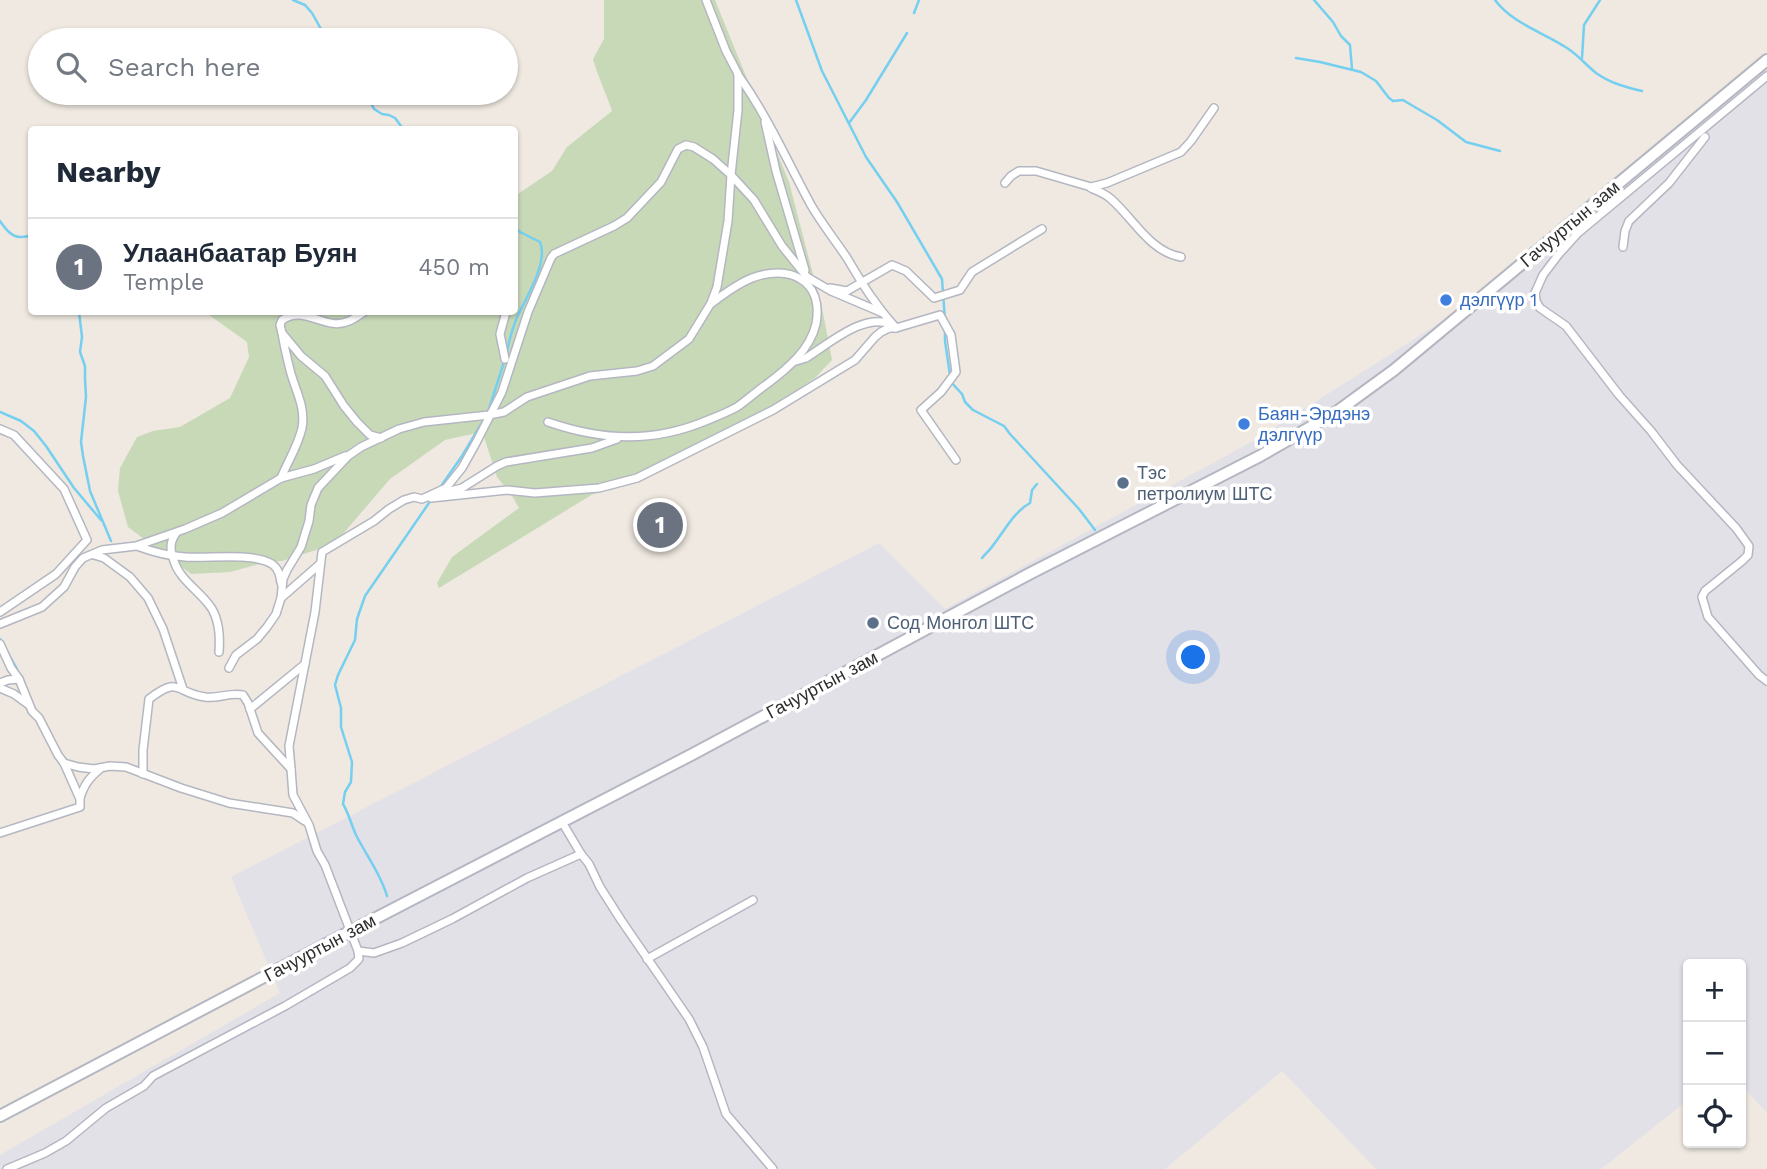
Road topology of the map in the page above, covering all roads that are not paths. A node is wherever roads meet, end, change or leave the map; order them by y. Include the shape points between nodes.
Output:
1 (706, 0) edge
2 (1767, 60) edge
3 (737, 74) junction
4 (1767, 76) edge
5 (1214, 108) dead end
6 (764, 115) junction
7 (1705, 137) dead end
8 (731, 174) junction
9 (1005, 183) dead end
10 (1091, 187) junction
11 (1042, 229) dead end
12 (1623, 247) dead end
13 (1181, 257) dead end
14 (807, 277) junction
15 (861, 282) junction
16 (821, 286) junction
17 (711, 303) junction
18 (883, 313) junction
19 (291, 315) edge
20 (306, 315) edge
21 (359, 315) edge
22 (505, 315) edge
23 (897, 328) junction
24 (282, 333) junction
25 (505, 359) dead end
26 (796, 360) junction
27 (489, 415) junction
28 (548, 422) dead end
29 (0, 429) edge
30 (620, 437) junction
31 (381, 438) junction
32 (361, 447) junction
33 (956, 460) dead end
34 (281, 478) junction
35 (426, 499) junction
36 (176, 532) junction
37 (136, 545) junction
38 (90, 555) junction
39 (172, 556) junction
40 (321, 564) junction
41 (281, 587) junction
42 (281, 598) junction
43 (0, 612) edge
44 (0, 624) edge
45 (0, 644) edge
46 (219, 652) dead end
47 (305, 663) junction
48 (229, 668) dead end
49 (19, 679) junction
50 (1767, 681) edge
51 (0, 685) edge
52 (183, 689) junction
53 (250, 709) junction
54 (32, 712) junction
55 (64, 763) junction
56 (102, 767) junction
57 (290, 769) junction
58 (142, 774) junction
59 (80, 799) junction
60 (562, 822) junction
61 (309, 825) junction
62 (0, 833) edge
63 (581, 854) junction
64 (753, 900) dead end
65 (351, 931) junction
66 (359, 951) junction
67 (647, 959) junction
68 (0, 1116) edge
69 (7, 1169) edge
70 (772, 1169) edge

1 - 3 street
2 - 60 main road, Гачууртын зам via 1394,370 1335,413
3 - 6 street
3 - 8 street
4 - 50 street via 1578,233 1543,275 1535,293 1540,307 1566,327 1749,546 1748,555 1702,597 1708,617
5 - 10 street via 1181,152
6 - 14 street
6 - 15 street via 811,204
7 - 12 street via 1669,183 1629,221
8 - 14 street
8 - 17 street via 728,221
8 - 27 street via 694,147 681,146 662,182 627,218 554,254 528,312 502,393
9 - 10 street via 1019,171 1036,171
10 - 13 street via 1109,197 1160,248
11 - 15 street via 972,272 960,290 934,298 906,271 892,265
14 - 16 street
15 - 16 street via 847,291
15 - 18 street
16 - 18 street
17 - 26 street via 760,276 803,279 815,297 816,323
17 - 27 street via 689,339 653,366 590,376
18 - 23 street
19 - 24 street via 282,320
20 - 21 street via 334,324
22 - 25 street via 500,334
23 - 26 street via 890,323 858,325
23 - 33 street via 940,315 951,335 956,372 921,410
23 - 35 street via 881,332 855,360 773,410 637,478 599,488 535,493 507,490
24 - 31 street via 325,376 357,422 370,435
24 - 34 street via 303,415 296,449
26 - 30 street via 738,406 691,428
27 - 31 street via 424,422
27 - 35 street via 452,481
28 - 30 street
29 - 43 street via 14,435 64,489 87,540 56,574
30 - 35 street via 592,448 506,462 461,488
31 - 32 street
32 - 34 street via 327,464
32 - 41 street via 318,488 301,547
34 - 36 street via 222,513
35 - 40 street via 414,497 388,509 322,552
36 - 37 street
36 - 39 street
37 - 38 street
37 - 39 street
38 - 44 street via 42,607
38 - 52 street via 100,556 130,577 148,598
39 - 41 street via 259,559 278,570
39 - 46 street via 181,577 213,611
40 - 42 street
40 - 47 street
41 - 42 street
42 - 48 street via 267,627 236,655
45 - 49 street
47 - 53 street
47 - 57 street via 289,747
49 - 51 street
49 - 54 street
51 - 54 street via 28,703
52 - 53 street via 204,697 243,695
52 - 58 street via 163,688 149,699
53 - 57 street via 258,733
54 - 55 street
55 - 56 street
55 - 59 street
56 - 58 street via 126,767
56 - 59 street via 83,787
57 - 61 street via 293,795
58 - 61 street via 229,803 293,814
59 - 62 street via 80,807
60 - 63 street
60 - 65 main road, Гачууртын зам
61 - 65 street
63 - 66 street via 402,943 374,953
63 - 67 street
64 - 67 street
65 - 66 street
65 - 68 main road, Гачууртын зам
66 - 69 street via 359,959 350,968 153,1076 66,1141
67 - 70 street via 689,1019 726,1114

